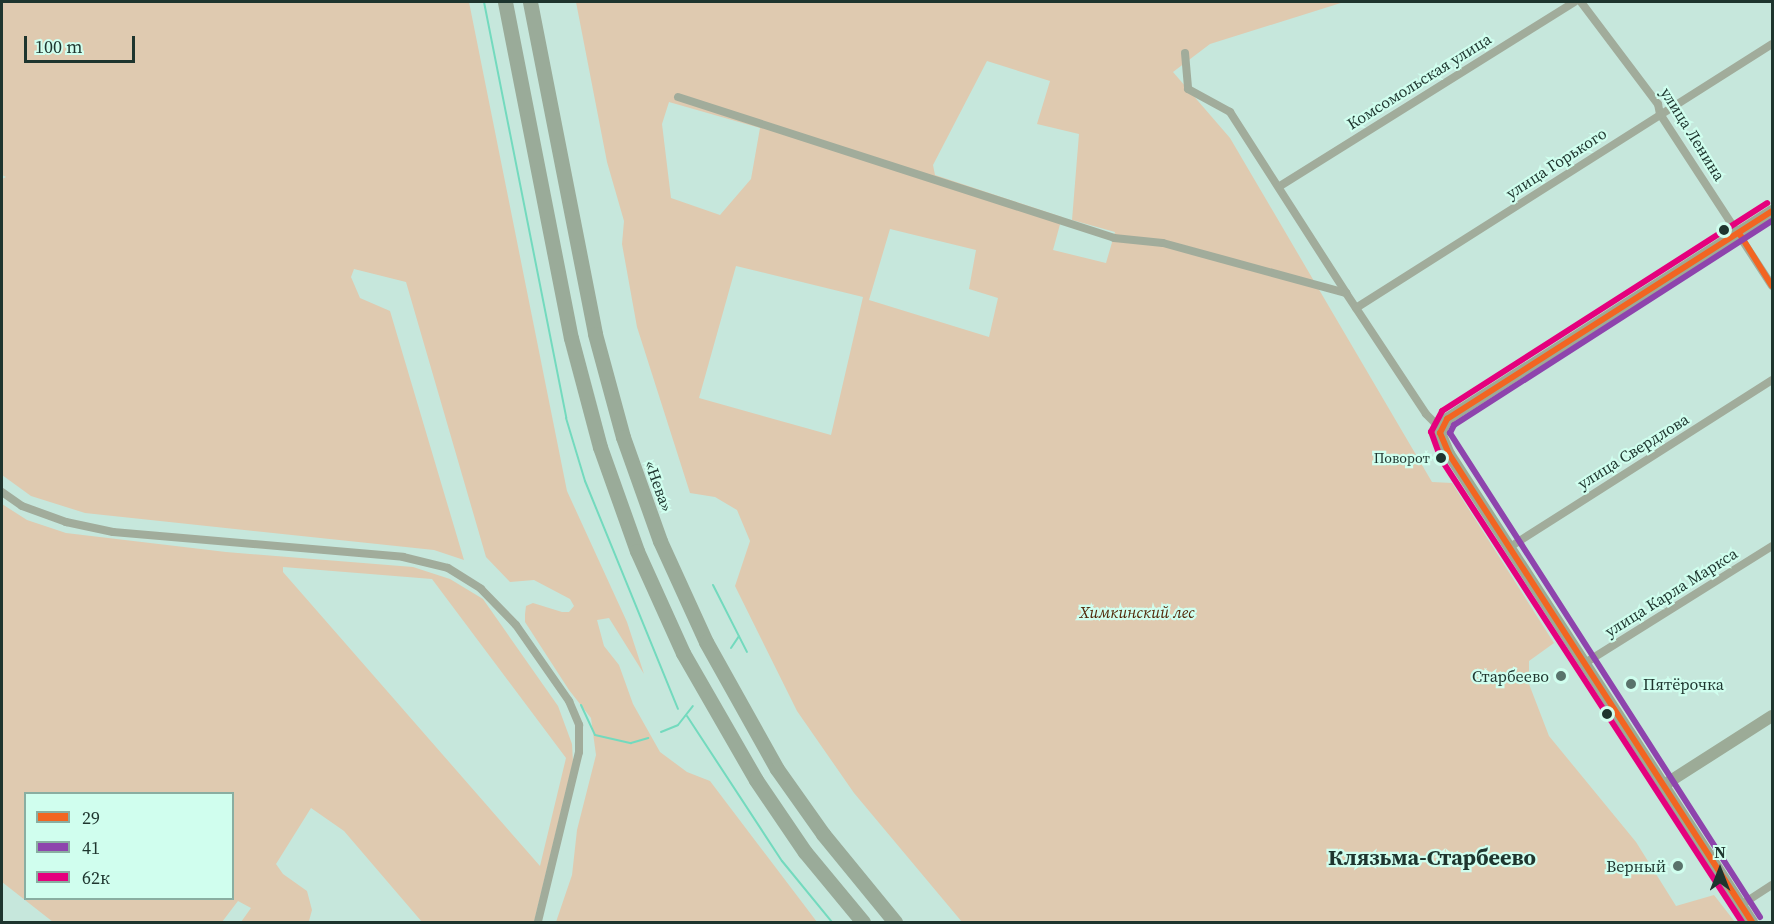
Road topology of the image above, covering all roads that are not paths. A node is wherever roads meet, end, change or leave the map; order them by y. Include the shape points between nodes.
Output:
1 (505, 2) edge
2 (530, 2) edge
3 (1574, 2) edge
4 (1581, 2) edge
5 (1773, 44) edge
6 (1185, 52) dead end
7 (678, 97) dead end
8 (1660, 114) junction
9 (1280, 186) junction
10 (1773, 212) edge
11 (1739, 233) junction
12 (1773, 286) edge
13 (1346, 293) junction
14 (1356, 308) junction
15 (1773, 380) edge
16 (1440, 428) junction
17 (2, 492) edge
18 (1773, 546) edge
19 (1510, 547) junction
20 (1584, 663) junction
21 (1773, 716) edge
22 (1664, 785) junction
23 (1773, 885) edge
24 (1741, 905) junction
25 (538, 922) edge
26 (863, 922) edge
27 (896, 922) edge
28 (1752, 922) edge

1 - 26 highway via 571,338 600,447 637,551 683,653 750,772 805,852
2 - 27 highway, «Нева» via 594,334 623,438 660,542 706,642 777,769 823,834
3 - 9 street, Комсомольская улица
4 - 8 street, улица Ленина via 1658,104
5 - 8 street, улица Горького
6 - 9 street via 1188,89 1230,112
7 - 13 street via 1114,238 1163,243
8 - 11 street, улица Ленина
8 - 14 street, улица Горького
9 - 13 street
10 - 11 main road
11 - 12 street, улица Ленина
11 - 16 main road via 1447,419
13 - 14 street
14 - 16 street via 1426,414
15 - 19 street, улица Свердлова
16 - 19 main road via 1449,454
17 - 25 street via 22,506 66,522 113,532 403,557 448,568 481,589 516,625 569,701 579,725 579,752
18 - 20 street, улица Карла Маркса
19 - 20 main road
20 - 22 main road
21 - 22 main road
22 - 24 main road
23 - 24 street
24 - 28 main road

